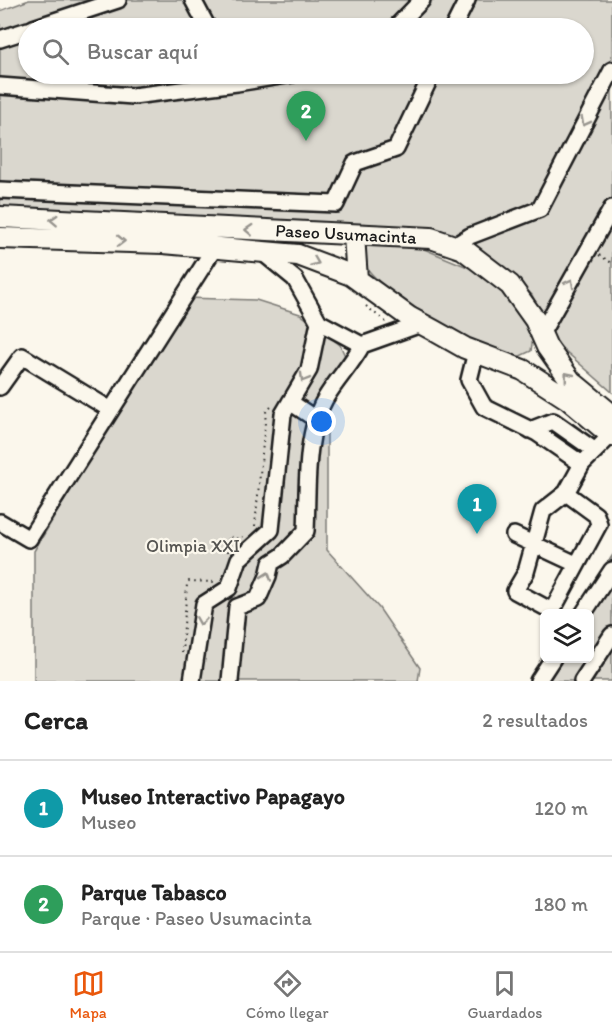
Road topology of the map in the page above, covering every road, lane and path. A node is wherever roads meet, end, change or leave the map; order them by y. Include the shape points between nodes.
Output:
1 (118, 0) edge
2 (193, 0) edge
3 (422, 0) edge
4 (467, 0) edge
5 (64, 18) edge
6 (203, 18) edge
7 (405, 18) edge
8 (458, 18) edge
9 (18, 33) edge
10 (0, 39) edge
11 (612, 70) edge
12 (200, 84) edge
13 (427, 84) edge
14 (0, 86) edge
15 (0, 190) edge
16 (612, 208) edge
17 (0, 217) edge
18 (354, 235) junction
19 (0, 238) edge
20 (454, 246) junction
21 (215, 248) junction
22 (262, 252) junction
23 (357, 279) junction
24 (364, 303) dead end
25 (319, 322) junction
26 (421, 324) junction
27 (398, 332) junction
28 (544, 340) junction
29 (362, 345) junction
30 (476, 352) junction
31 (522, 370) junction
32 (0, 387) edge
33 (284, 403) junction
34 (111, 410) junction
35 (612, 415) edge
36 (317, 420) junction
37 (530, 430) junction
38 (612, 435) edge
39 (594, 450) junction
40 (582, 464) junction
41 (566, 493) junction
42 (0, 522) edge
43 (255, 534) junction
44 (514, 536) dead end
45 (534, 546) junction
46 (282, 556) junction
47 (229, 561) dead end
48 (576, 564) junction
49 (612, 570) edge
50 (223, 587) junction
51 (237, 607) junction
52 (586, 609) edge
53 (612, 635) edge
54 (182, 659) dead end
55 (550, 663) edge
56 (192, 681) edge
57 (230, 681) edge
58 (538, 681) edge
59 (582, 681) edge

1 - 5 lane
2 - 6 lane
3 - 7 lane
4 - 8 lane
9 - 10 lane
11 -> 20 lane via 540,209
12 - 14 lane via 133,96
13 - 15 lane via 396,149 355,163 336,204
28 -> 16 lane
18 -> 17 main road, Paseo Usumacinta
18 - 20 main road, Paseo Usumacinta via 432,238
18 - 23 main road
19 -> 21 main road, Paseo Usumacinta
20 - 28 main road, Paseo Usumacinta via 470,253 510,285
21 - 22 main road, Paseo Usumacinta
21 - 34 lane
22 -> 23 main road, Paseo Usumacinta via 298,255
22 - 25 lane via 295,279
23 - 26 main road, Paseo Usumacinta
24 - 27 path
25 - 29 lane
25 -> 33 lane via 309,370
26 - 27 lane
26 - 30 main road, Paseo Usumacinta
27 - 29 lane
28 - 31 main road via 539,358
35 -> 28 main road, Paseo Usumacinta via 571,381
29 - 36 lane via 324,400
30 - 31 main road, Paseo Usumacinta
30 - 37 lane via 469,380 484,407
31 - 38 main road, Paseo Usumacinta via 568,399
32 - 34 lane via 22,356
33 - 36 lane
33 - 43 path via 266,412
33 - 43 lane via 271,530
34 - 42 lane via 29,539
36 - 46 lane via 311,438 306,531
37 - 39 lane via 554,421
37 - 40 lane
38 - 39 lane
39 - 40 lane
40 - 41 lane
41 - 45 lane via 543,511
41 - 48 lane via 596,515 599,524
43 - 46 lane
43 - 47 path via 240,539 229,536
43 - 50 lane via 239,559 229,588
44 - 45 lane
45 - 48 lane
45 - 48 lane via 515,591 552,611
51 -> 46 lane via 258,599 271,563
49 - 52 lane
50 - 51 lane
50 - 54 path via 189,581 187,584
50 -> 56 lane via 204,604
51 - 57 lane
53 - 59 lane
55 - 58 lane

